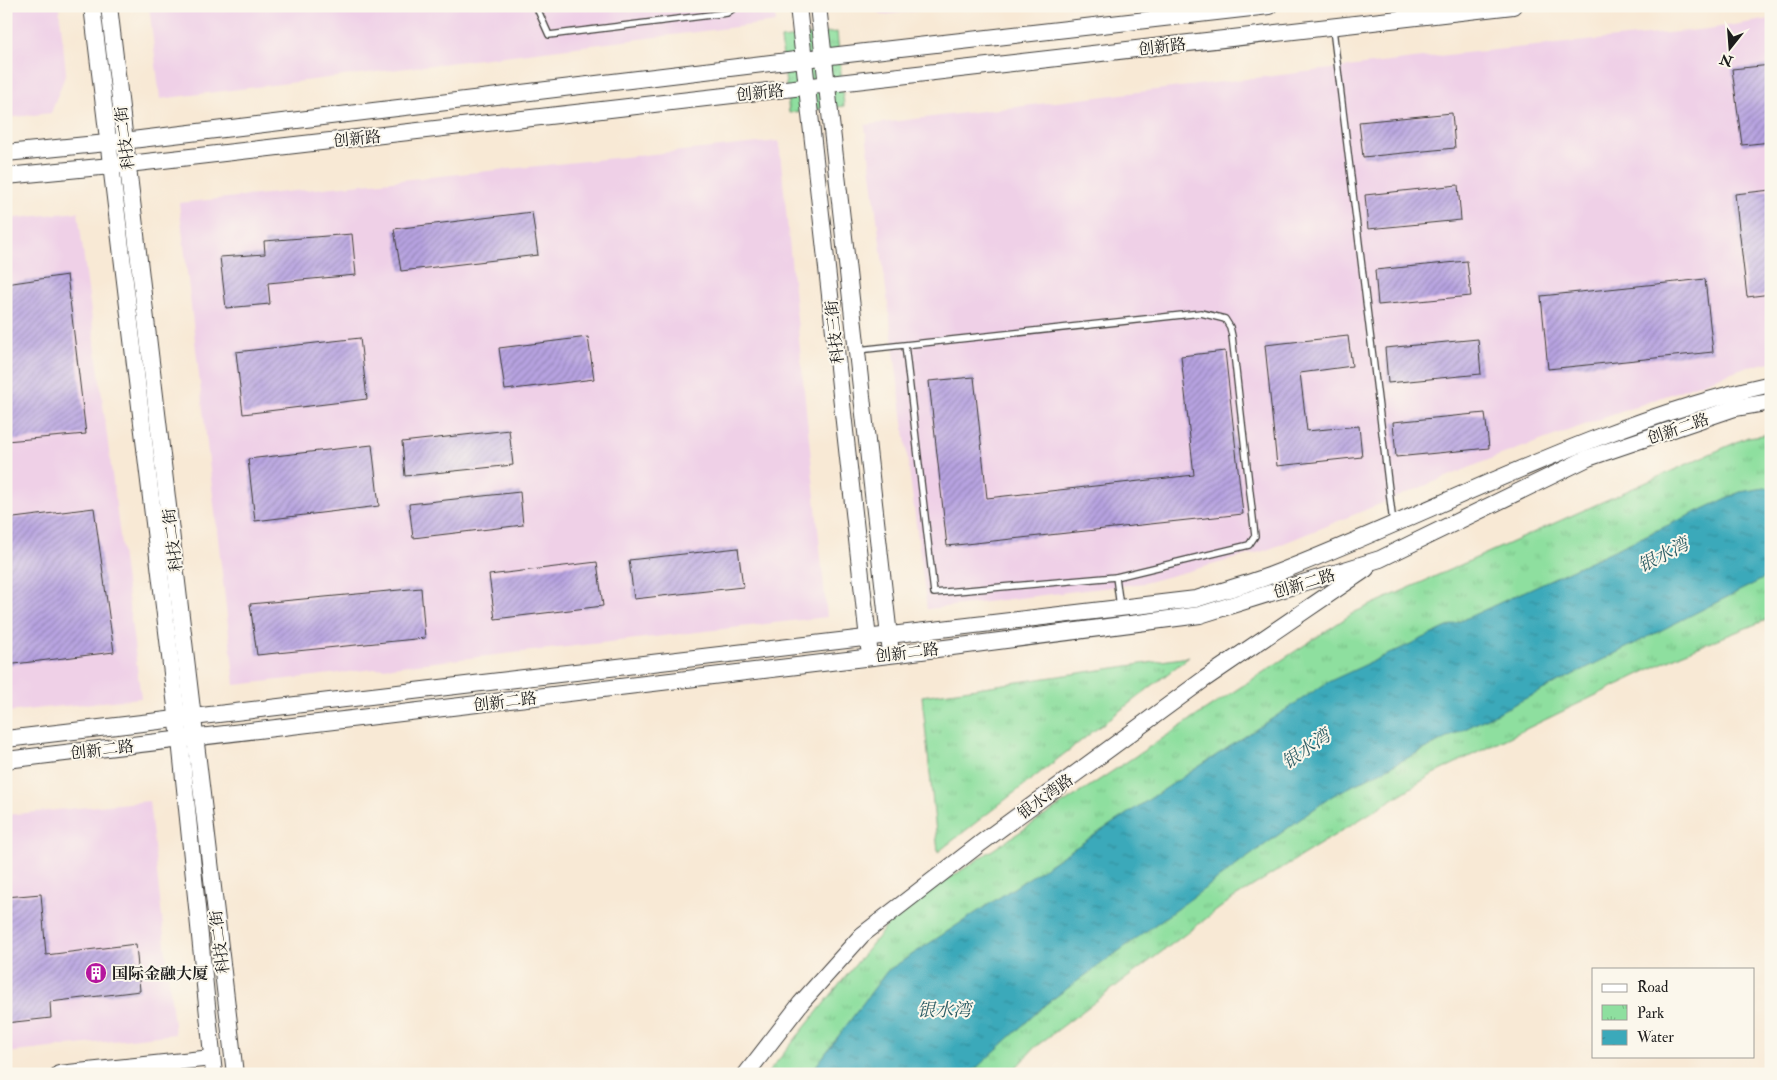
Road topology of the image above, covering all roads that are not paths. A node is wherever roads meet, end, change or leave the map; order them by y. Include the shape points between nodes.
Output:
1 (92, 6) edge
2 (110, 6) edge
3 (536, 6) edge
4 (737, 6) edge
5 (798, 6) edge
6 (818, 6) edge
7 (1269, 6) edge
8 (1513, 6) edge
9 (1333, 27) junction
10 (824, 57) junction
11 (804, 59) junction
12 (827, 85) junction
13 (807, 87) junction
14 (125, 141) junction
15 (107, 143) junction
16 (6, 153) edge
17 (127, 164) junction
18 (110, 166) junction
19 (6, 176) edge
20 (905, 345) junction
21 (856, 350) junction
22 (1771, 384) edge
23 (1771, 402) edge
24 (1393, 523) junction
25 (1380, 559) junction
26 (1116, 577) junction
27 (1120, 608) junction
28 (888, 634) junction
29 (868, 637) junction
30 (890, 654) junction
31 (870, 657) junction
32 (184, 718) junction
33 (6, 739) edge
34 (187, 739) junction
35 (6, 760) edge
36 (213, 1066) edge
37 (59, 1074) edge
38 (235, 1074) edge
39 (746, 1074) edge

1 - 15 street, 科技二街
2 - 14 street, 科技二街
3 - 4 lane via 549,35 727,13
5 - 11 street, 科技三街
6 - 10 street, 科技三街
7 - 10 street, 创新路
8 - 9 street, 创新路
9 - 12 street, 创新路
9 - 24 lane
10 - 11 street, 创新路
10 - 12 street, 科技三街
11 - 13 street, 科技三街
11 - 14 street, 创新路
12 - 13 street, 创新路
12 - 21 street, 科技三街
13 - 17 street, 创新路
13 - 29 street, 科技三街
14 - 15 street, 创新路
14 - 17 street, 科技二街
15 - 16 street, 创新路
15 - 18 street, 科技二街
17 - 18 street, 创新路
17 - 32 street, 科技二街
18 - 19 street, 创新路
18 - 32 street, 科技二街
20 - 21 lane
20 - 26 lane via 934,593
20 - 26 lane via 1201,313 1225,319 1232,336 1255,536 1249,545
21 - 28 street, 科技三街
22 - 24 street, 创新二路 via 1730,393 1587,440
23 - 25 street, 创新二路 via 1735,408 1588,458
24 - 27 street, 创新二路 via 1268,576 1196,599
25 - 30 street, 创新二路 via 1200,615
25 - 39 street, 银水湾路 via 1203,680 862,935 801,1003
26 - 27 lane
27 - 28 street, 创新二路
28 - 29 street, 创新二路
28 - 30 street, 科技三街
29 - 31 street, 科技三街
29 - 32 street, 创新二路
30 - 31 street, 创新二路
31 - 34 street, 创新二路
32 - 33 street, 创新二路
32 - 34 street, 科技二街
34 - 35 street, 创新二路
34 - 36 street, 科技二街
34 - 38 street, 科技二街
36 - 37 street

